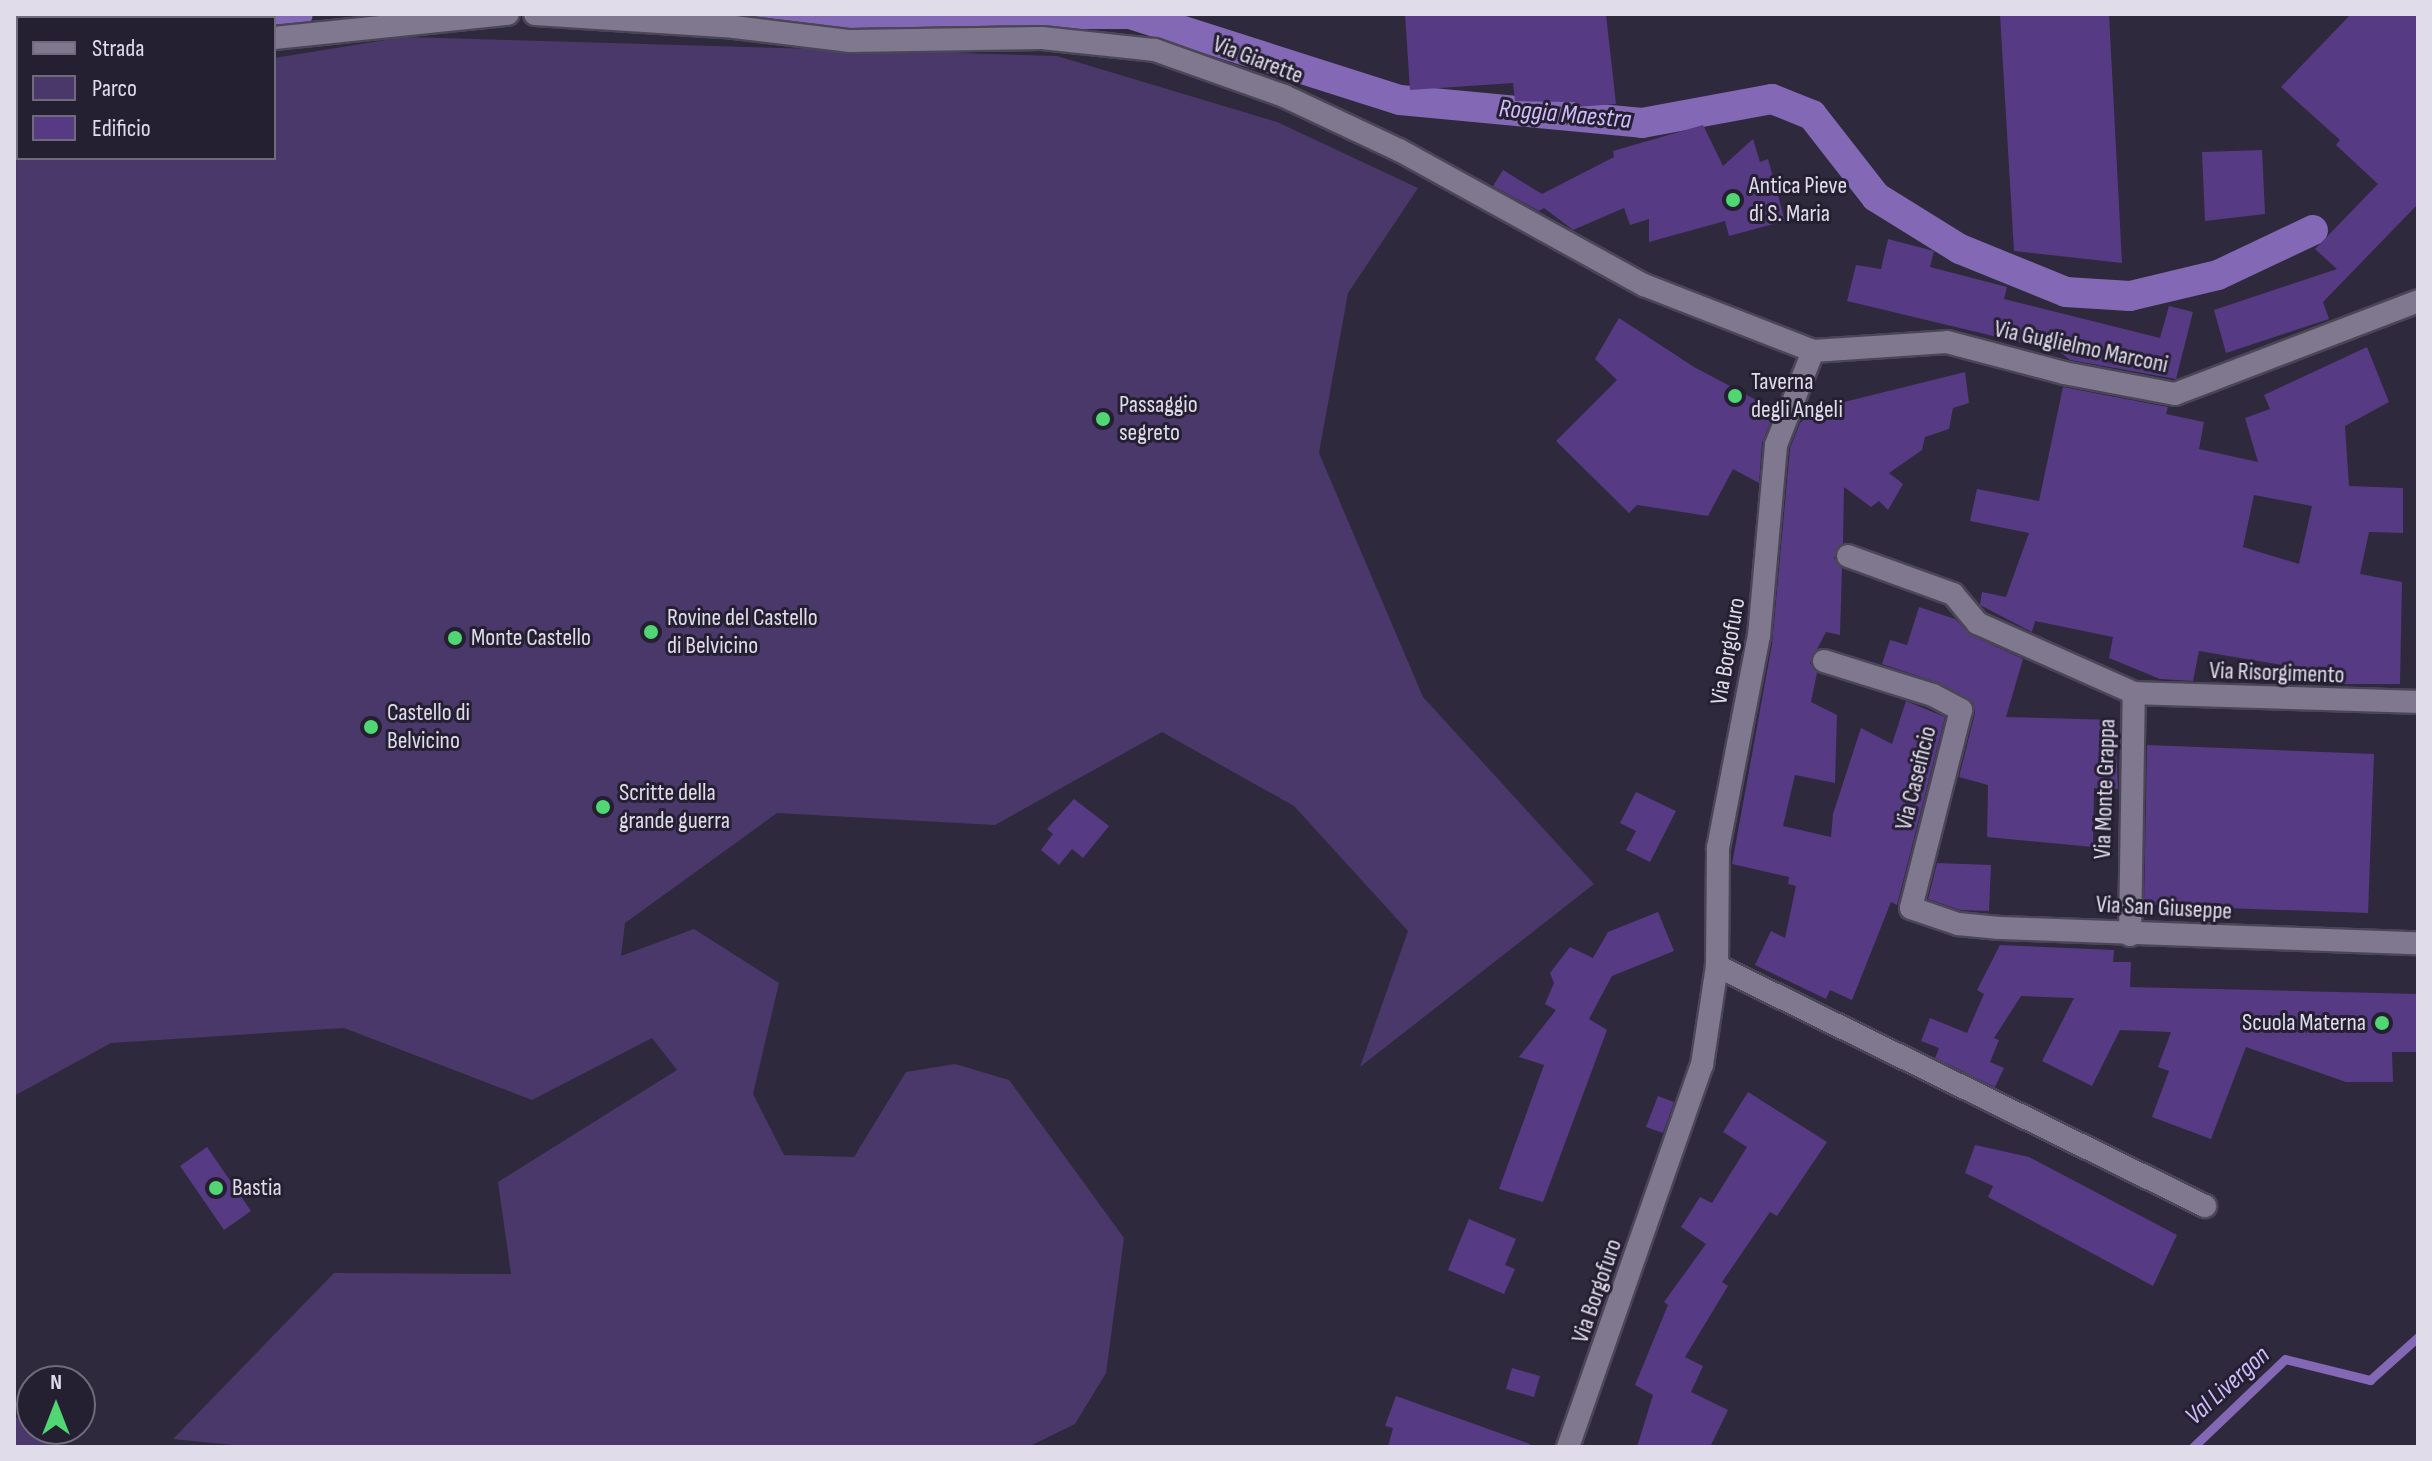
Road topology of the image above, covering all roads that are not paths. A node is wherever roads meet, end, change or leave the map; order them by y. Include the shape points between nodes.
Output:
1 (508, 14) edge
2 (535, 14) edge
3 (276, 38) edge
4 (2418, 301) edge
5 (1813, 351) junction
6 (1848, 556) dead end
7 (1824, 661) dead end
8 (2134, 693) junction
9 (2418, 702) edge
10 (1911, 908) joint
11 (2130, 935) junction
12 (2418, 943) edge
13 (1717, 966) junction
14 (2205, 1206) dead end
15 (1568, 1447) edge

1 - 3 street
2 - 5 street, Via Giarette via 734,27 850,41 1042,38 1155,50 1284,96 1412,157 1644,285
4 - 5 street, Via Guglielmo Marconi via 2175,394 2064,373 1947,342
5 - 13 street, Via Borgofuro via 1776,445 1759,636 1718,848
6 - 8 street via 1953,594 1977,623
7 - 10 street, Via Caseificio via 1933,695 1961,710
8 - 9 street, Via Risorgimento
8 - 11 street, Via Monte Grappa
10 - 11 street, Via San Giuseppe via 1958,924
11 - 12 street, Via San Giuseppe
13 - 14 street
13 - 15 street, Via Borgofuro via 1702,1065

